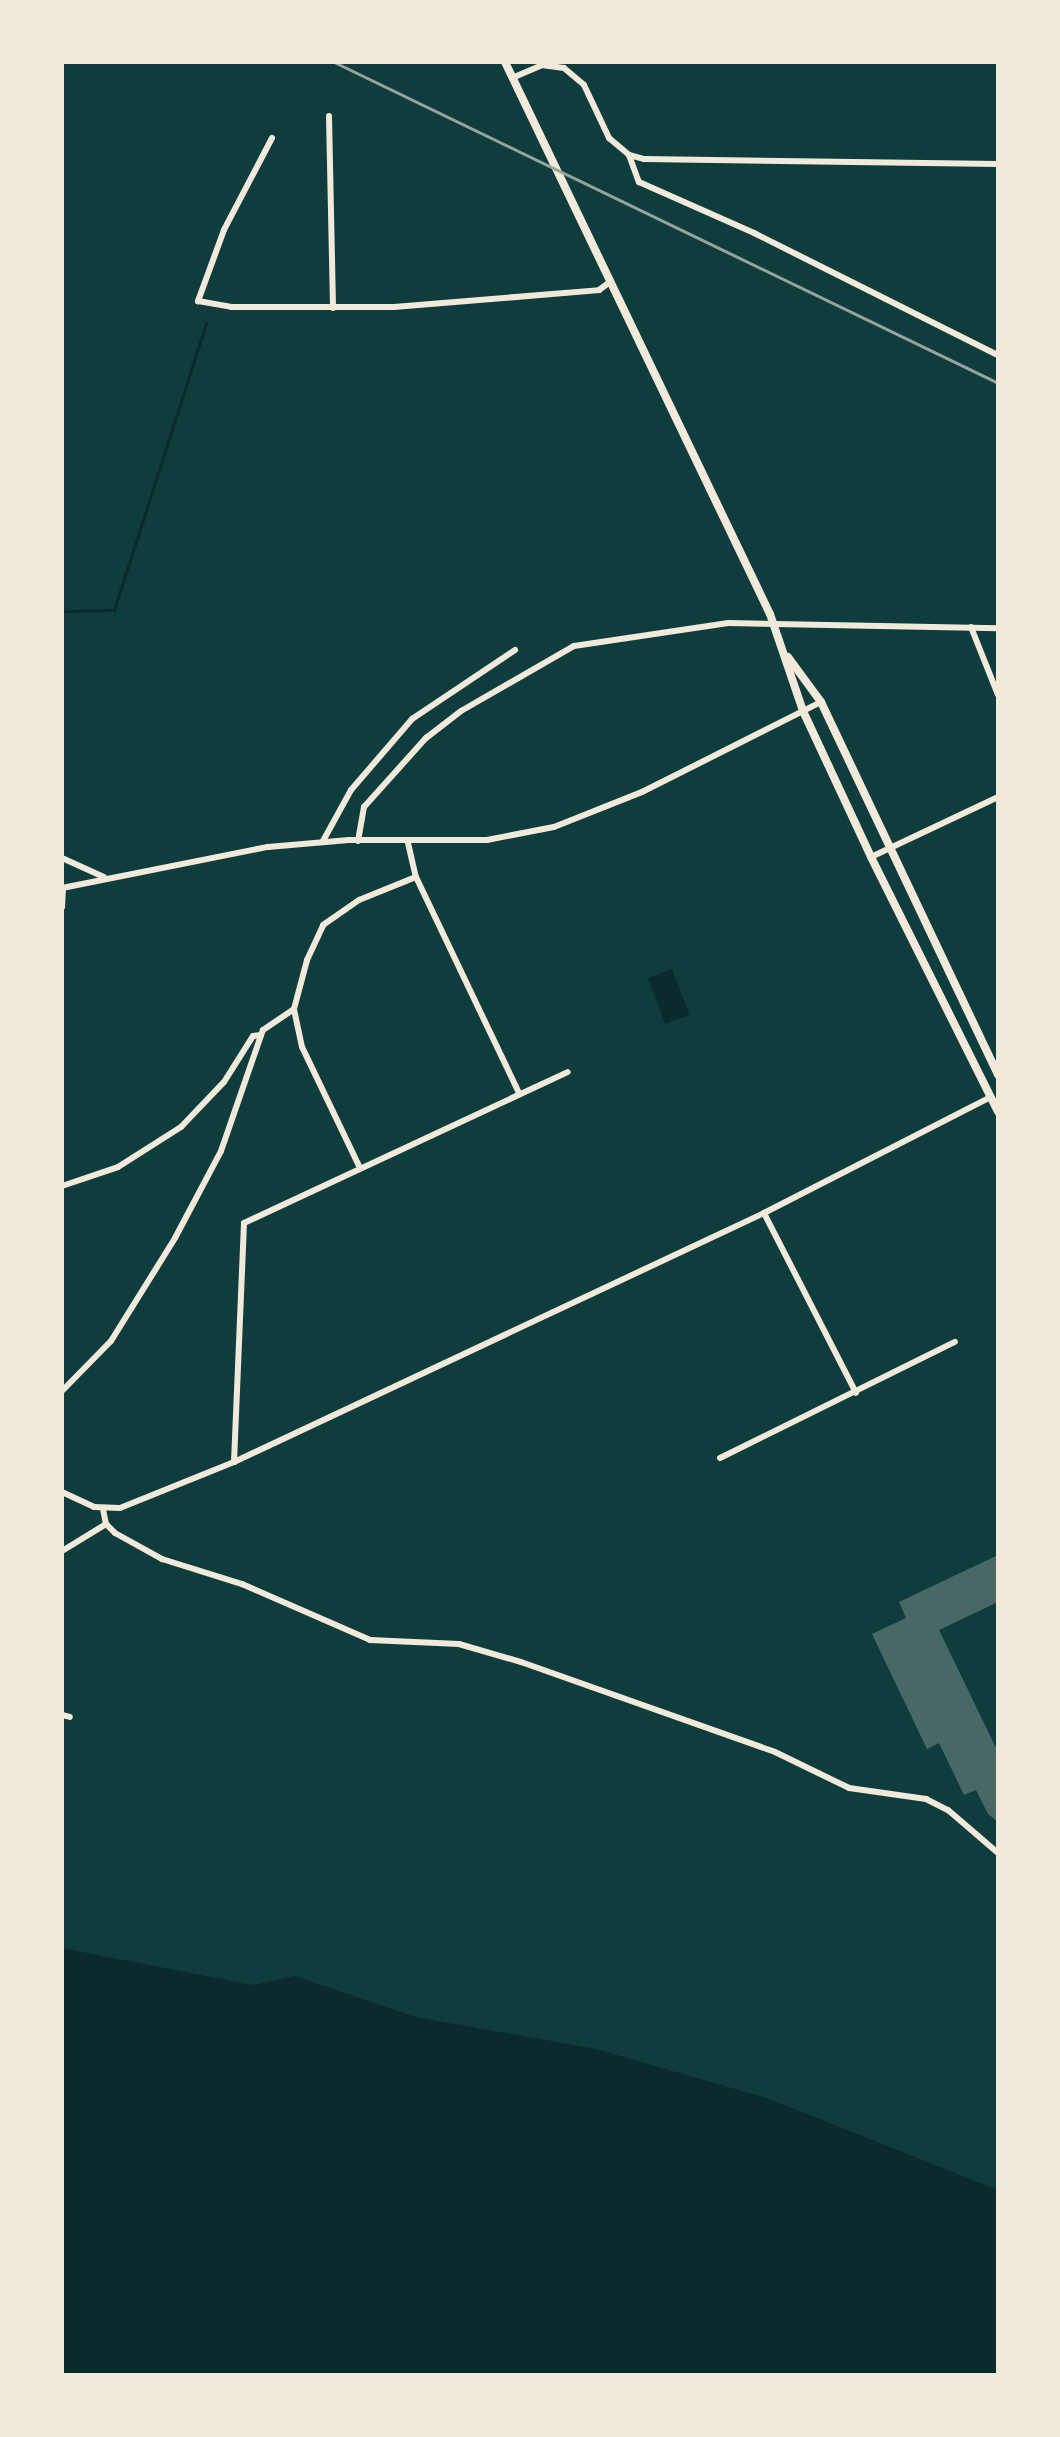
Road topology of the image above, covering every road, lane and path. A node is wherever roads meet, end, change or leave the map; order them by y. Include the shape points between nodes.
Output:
1 (505, 62) edge
2 (512, 78) junction
3 (329, 116) dead end
4 (272, 138) dead end
5 (629, 155) junction
6 (998, 164) edge
7 (610, 282) junction
8 (333, 308) junction
9 (998, 355) edge
10 (775, 627) junction
11 (971, 627) junction
12 (998, 628) edge
13 (515, 650) dead end
14 (787, 656) junction
15 (998, 695) edge
16 (821, 702) junction
17 (803, 711) junction
18 (998, 797) edge
19 (323, 841) junction
20 (358, 841) junction
21 (408, 843) junction
22 (888, 849) junction
23 (871, 857) junction
24 (62, 858) edge
25 (104, 877) junction
26 (416, 877) junction
27 (63, 888) edge
28 (62, 907) edge
29 (294, 1009) junction
30 (261, 1035) junction
31 (568, 1072) dead end
32 (998, 1075) edge
33 (519, 1093) junction
34 (991, 1097) junction
35 (998, 1112) edge
36 (360, 1168) junction
37 (62, 1186) edge
38 (764, 1213) junction
39 (955, 1342) dead end
40 (62, 1391) edge
41 (856, 1393) junction
42 (720, 1458) dead end
43 (234, 1462) junction
44 (62, 1492) edge
45 (103, 1509) junction
46 (106, 1524) junction
47 (62, 1551) edge
48 (62, 1715) edge
49 (70, 1717) dead end
50 (998, 1853) edge

1 - 2 main road
2 - 5 street via 542,65 564,68 584,85 609,138
2 - 7 main road
3 - 8 street
4 - 8 street via 224,230 198,301 231,307
5 - 6 street via 671,161
5 - 9 street via 639,182
7 - 8 street via 599,290 578,292
7 - 10 main road
10 - 11 street
10 - 14 main road
10 - 20 street via 688,626 574,646 461,711 426,738 364,807
11 - 12 street
11 - 15 street
13 - 19 street via 412,719 351,790
14 - 16 main road
14 - 17 main road
16 - 17 street
16 - 22 main road
17 - 21 street via 642,792 554,827 487,840
17 - 23 main road
18 - 22 street
19 - 20 street
19 - 25 street via 212,855
20 - 21 street
21 - 26 street
22 - 23 street
22 - 32 main road
23 - 34 main road
24 - 25 street
25 - 27 street
26 - 29 street via 359,900 323,925
26 - 33 street
27 - 28 street
29 - 30 street
29 - 36 street via 302,1047
30 - 37 street via 253,1036 224,1082 181,1127 118,1167
30 - 40 street via 203,1191 111,1341
31 - 33 street
33 - 36 street
34 - 35 main road
34 - 38 street
36 - 43 street via 253,1216 242,1228
38 - 41 street
38 - 43 street
39 - 41 street
41 - 42 street
43 - 45 street via 126,1506
44 - 45 street
45 - 46 street
46 - 47 street
46 - 50 street via 162,1559 242,1584 370,1640 472,1646 775,1752 849,1788 926,1799 948,1810
48 - 49 street

